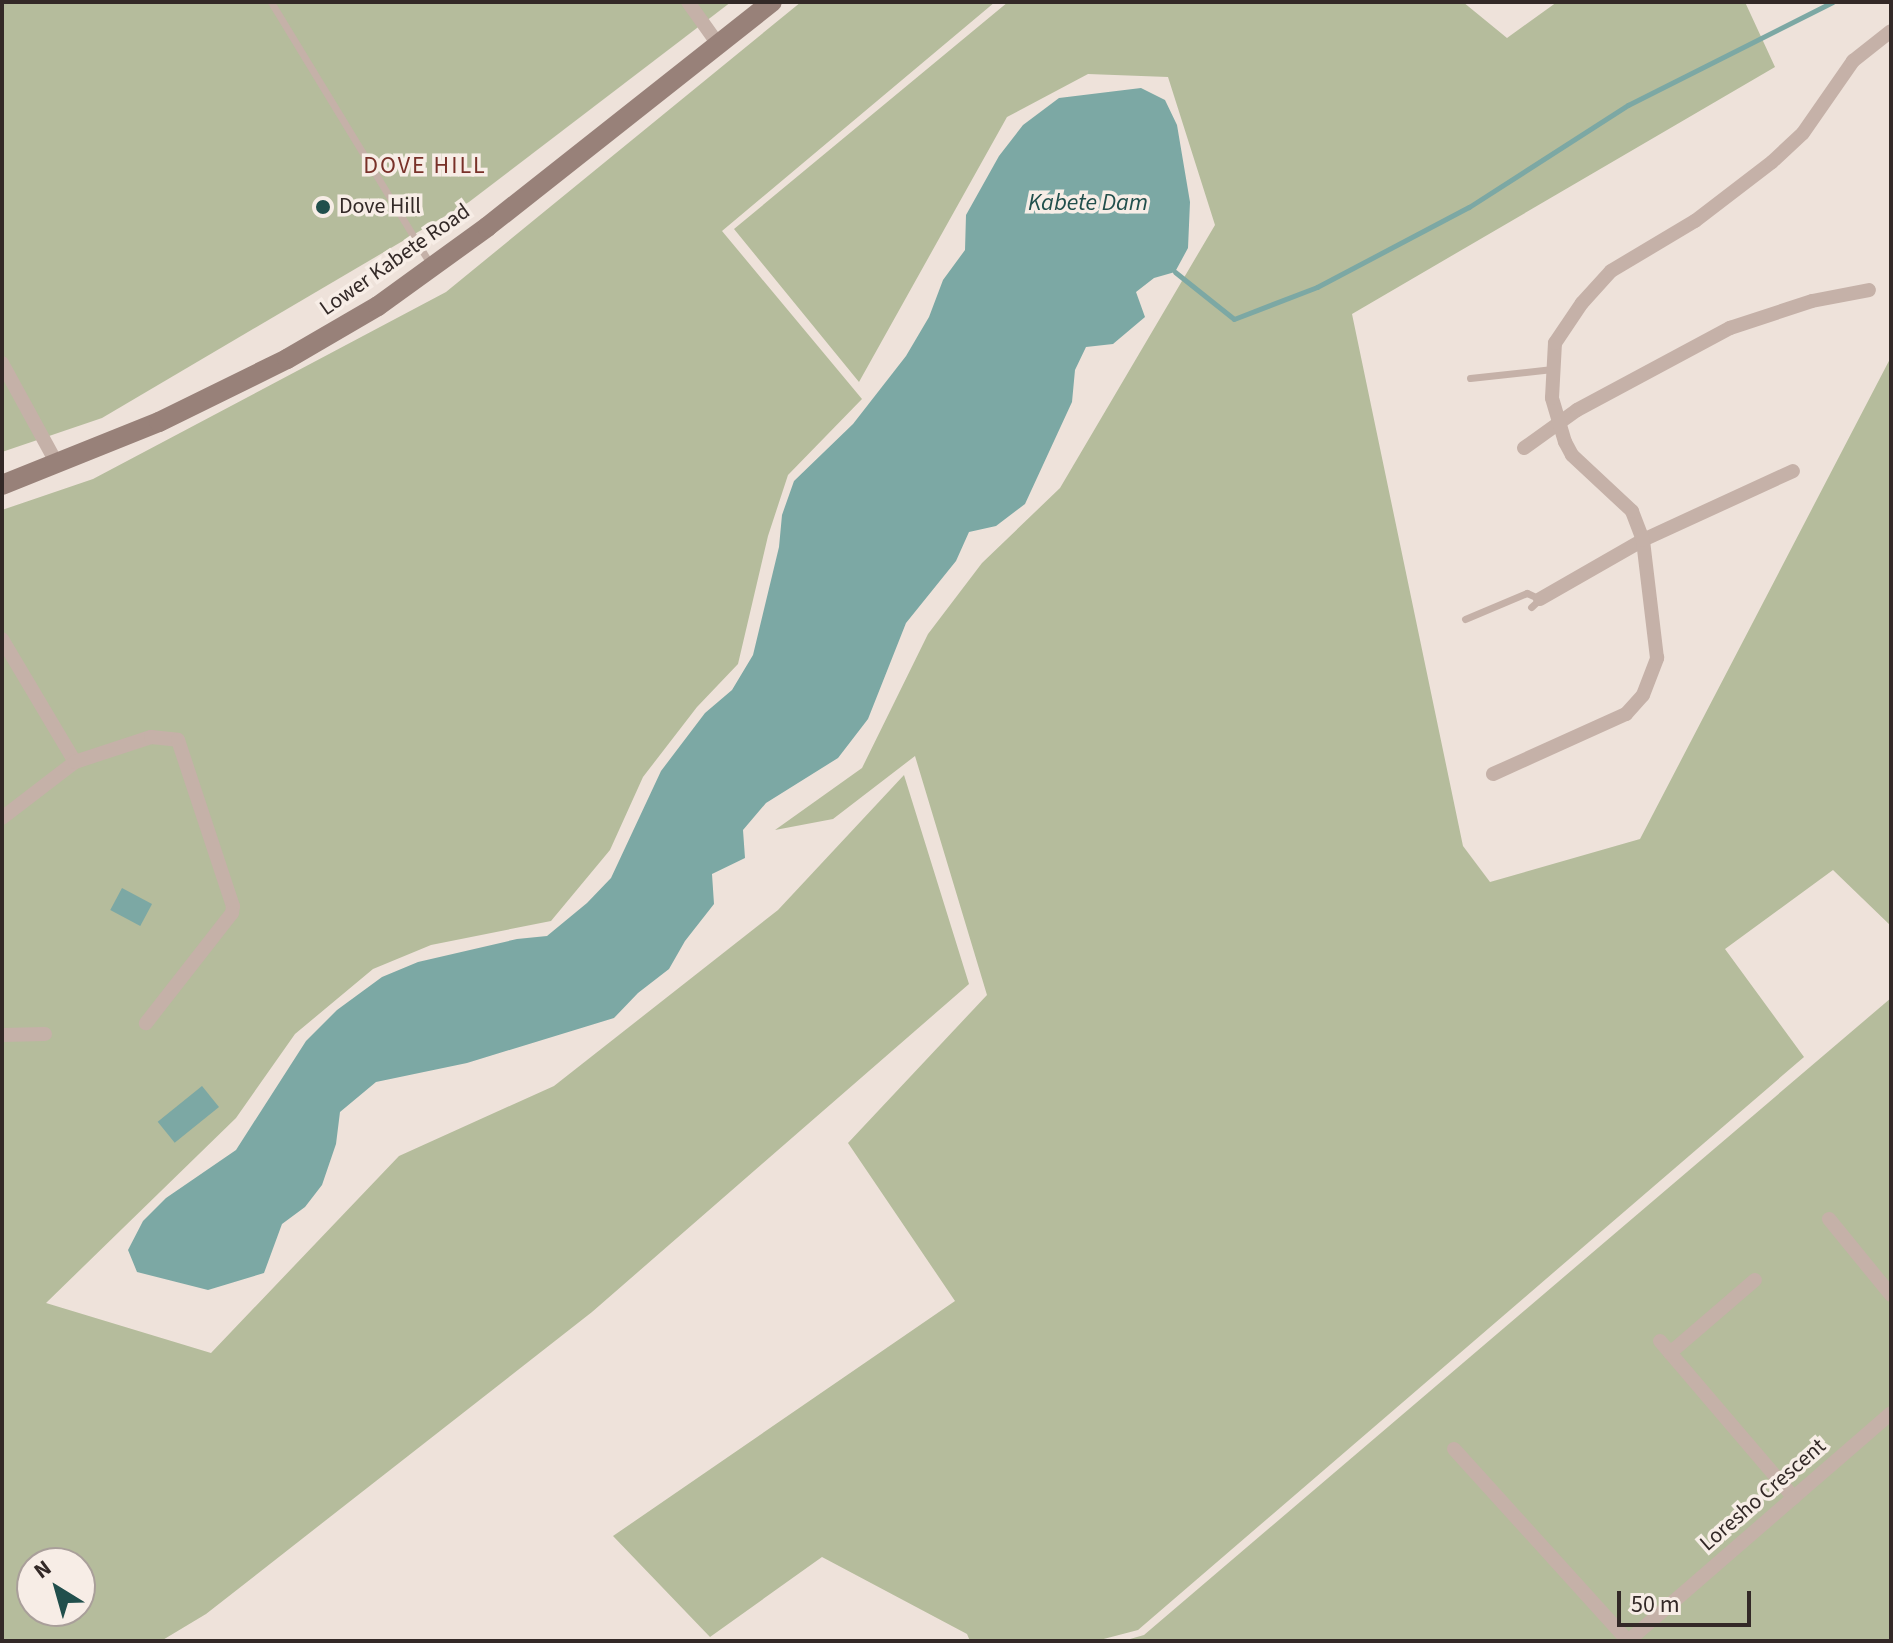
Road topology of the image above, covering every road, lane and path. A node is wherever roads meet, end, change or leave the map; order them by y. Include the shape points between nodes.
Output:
1 (271, 2) edge
2 (688, 2) edge
3 (772, 2) edge
4 (1891, 31) edge
5 (718, 44) junction
6 (432, 267) junction
7 (1869, 290) dead end
8 (2, 363) edge
9 (1553, 369) junction
10 (1470, 378) dead end
11 (1560, 421) junction
12 (1524, 448) dead end
13 (57, 464) junction
14 (1793, 471) dead end
15 (2, 485) edge
16 (1643, 540) junction
17 (1536, 603) joint
18 (1465, 619) dead end
19 (2, 639) edge
20 (75, 762) junction
21 (1493, 774) dead end
22 (2, 818) edge
23 (146, 1023) dead end
24 (45, 1034) dead end
25 (2, 1035) edge
26 (1829, 1219) dead end
27 (1755, 1280) dead end
28 (1891, 1295) edge
29 (1891, 1413) edge
30 (1454, 1449) dead end
31 (1794, 1498) junction
32 (1628, 1641) edge

1 - 6 lane
2 - 5 street
3 - 5 main road, Lower Kabete Road
4 - 9 street via 1853,61 1803,133 1772,162 1695,221 1611,271 1555,343
5 - 6 main road, Lower Kabete Road
6 - 13 main road, Lower Kabete Road via 378,306 287,359 159,422
7 - 11 street via 1812,301 1730,328
8 - 13 street
9 - 10 lane
9 - 11 street via 1552,398
11 - 12 street
11 - 16 street via 1572,455 1632,511
13 - 15 main road, Lower Kabete Road
14 - 16 street
16 - 17 street
16 - 21 street via 1657,658 1643,695 1626,714
17 - 18 lane via 1527,593
19 - 20 street
20 - 22 street
20 - 23 street via 151,737 178,740 233,906 229,920
24 - 25 street
26 - 28 street
27 - 31 street via 1665,1347
29 - 31 street, Loresho Crescent
30 - 32 street
31 - 32 street, Loresho Crescent

